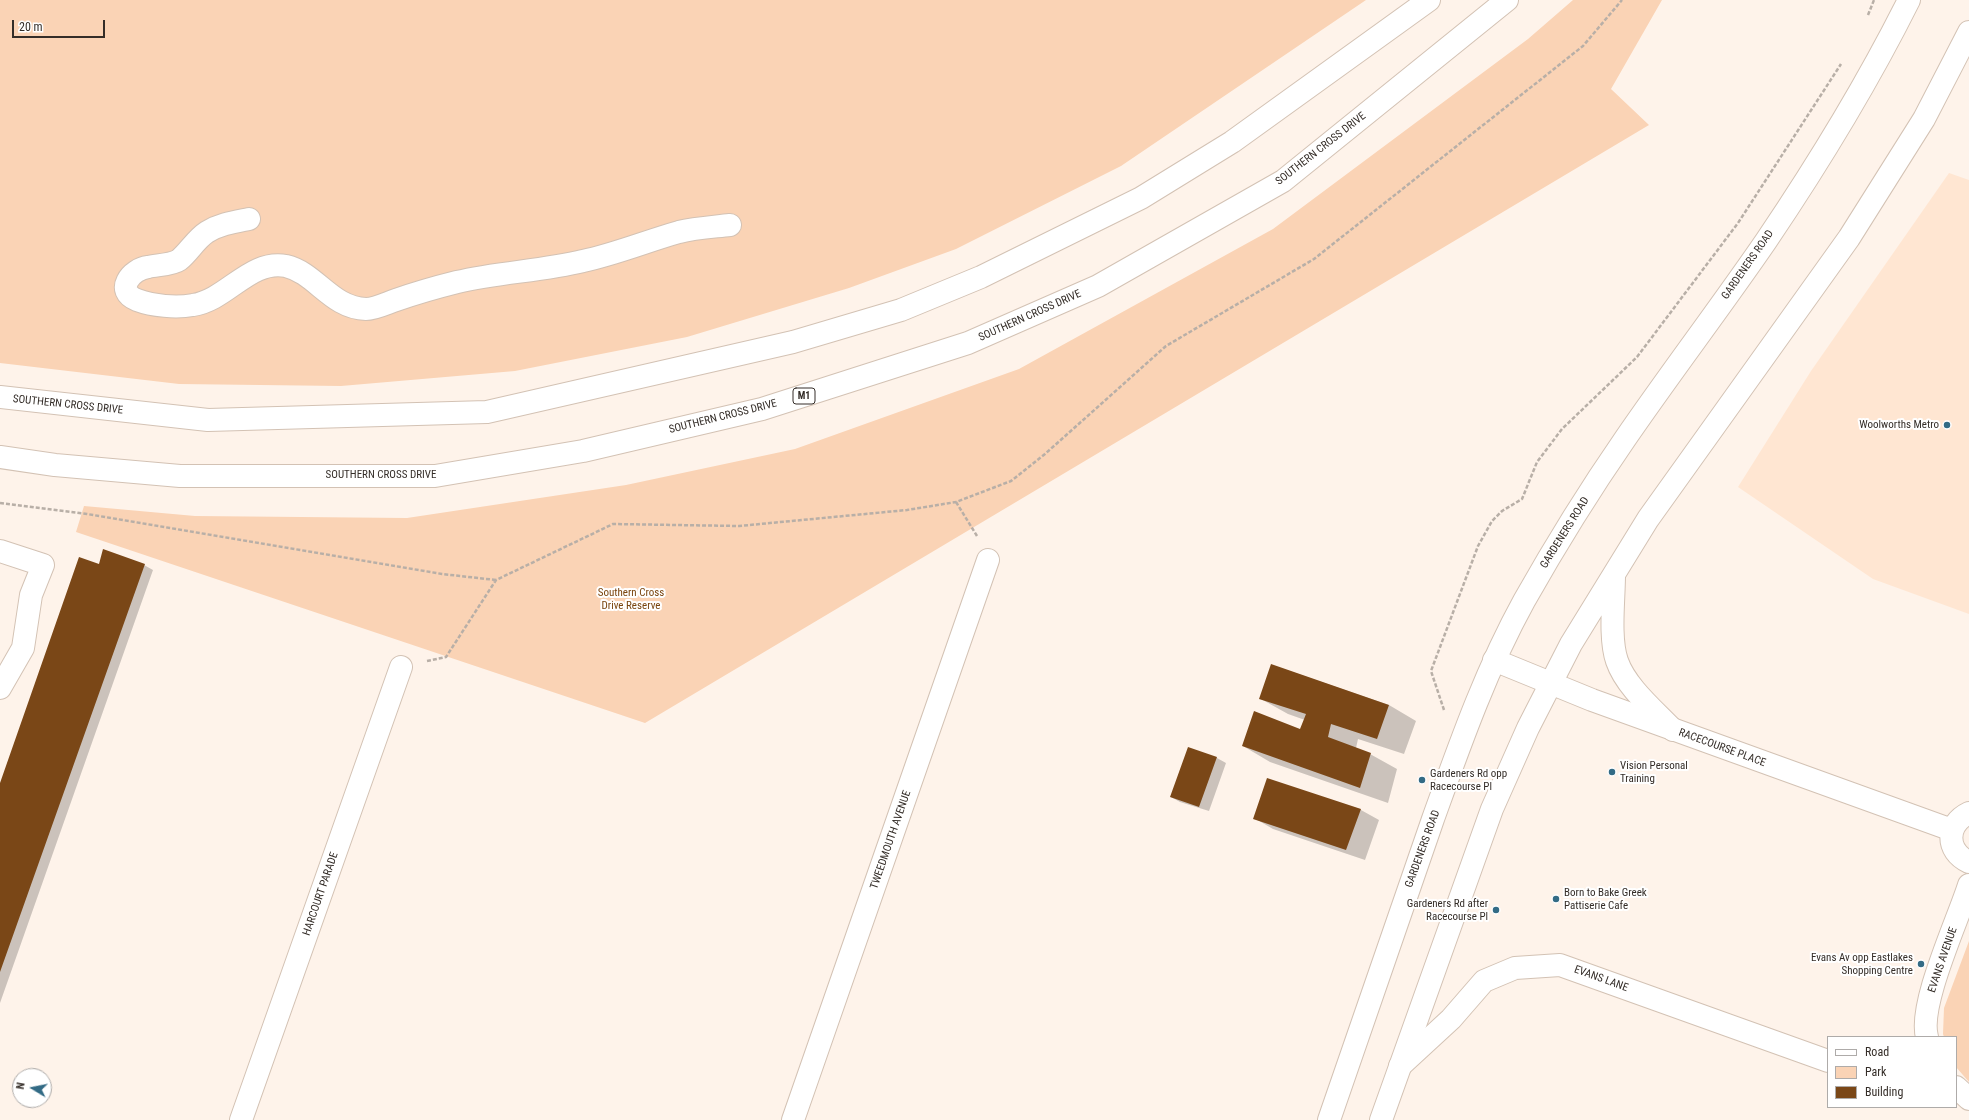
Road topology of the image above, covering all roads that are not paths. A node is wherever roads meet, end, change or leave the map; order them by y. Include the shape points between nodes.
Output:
1 (1429, 0) edge
2 (1507, 0) edge
3 (1909, 0) edge
4 (1969, 32) edge
5 (249, 219) dead end
6 (730, 225) dead end
7 (0, 397) edge
8 (0, 457) edge
9 (0, 551) edge
10 (988, 560) road end
11 (1614, 573) junction
12 (1494, 660) junction
13 (402, 668) road end
14 (1550, 683) junction
15 (0, 688) edge
16 (1673, 730) junction
17 (1969, 813) edge
18 (1952, 830) junction
19 (1969, 862) edge
20 (1969, 885) edge
21 (1927, 1036) edge
22 (1827, 1061) edge
23 (1400, 1066) junction
24 (1957, 1089) edge
25 (1969, 1099) edge
26 (241, 1120) edge
27 (793, 1120) edge
28 (1329, 1120) edge
29 (1381, 1120) edge

1 - 7 main road, SOUTHERN CROSS DRIVE via 1232,142 1141,198 981,277 909,307 793,342 487,412 208,420
2 - 8 main road, SOUTHERN CROSS DRIVE / M1 via 1283,181 1098,286 968,343 762,409 583,451 435,476 180,476 55,465
3 - 12 main road, GARDENERS ROAD via 1868,78 1825,150 1765,243 1623,442 1557,545
4 - 11 main road via 1924,119 1853,232 1652,513
5 - 6 main road via 221,225 207,232 177,261 140,268 127,280 125,288 129,295 136,300 156,305 193,305 218,296 254,271 270,265 287,267 306,276 330,296 350,306 368,309 433,288 483,276 584,261 681,232
9 - 15 main road via 43,565 31,595 23,648
10 - 27 main road, TWEEDMOUTH AVENUE
11 - 14 main road
11 - 16 main road via 1613,630 1617,660 1630,683
12 - 14 main road, RACECOURSE PLACE
12 - 28 main road, GARDENERS ROAD via 1418,860
13 - 26 main road, HARCOURT PARADE
14 - 16 main road, RACECOURSE PLACE
14 - 23 main road via 1492,809
16 - 18 main road, RACECOURSE PLACE
17 - 18 main road via 1956,822
18 - 19 main road via 1952,845 1961,858
20 - 21 main road, EVANS AVENUE via 1939,967 1927,1011
22 - 23 main road, EVANS LANE via 1560,965 1515,968 1484,981 1451,1019
23 - 29 main road
24 - 25 main road

